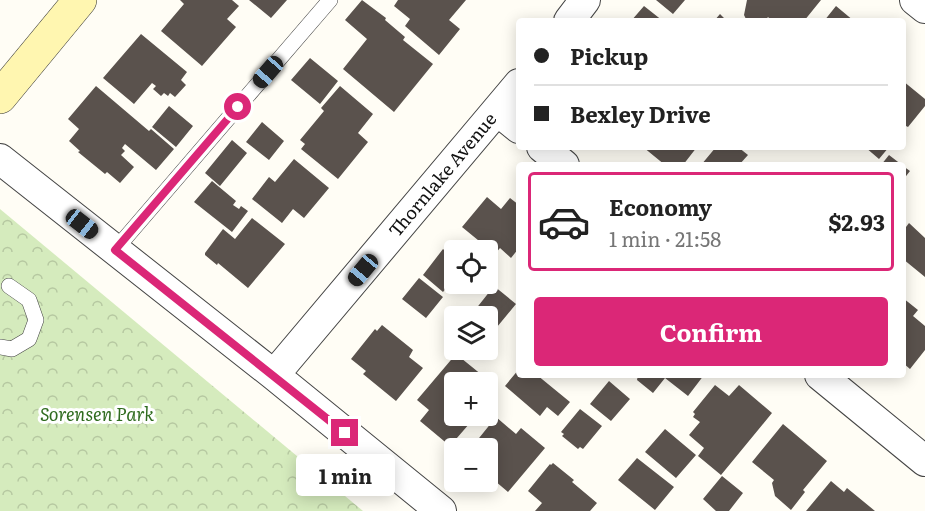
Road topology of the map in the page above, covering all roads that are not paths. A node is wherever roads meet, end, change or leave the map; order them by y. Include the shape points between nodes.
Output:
1 (80, 0) edge
2 (330, 0) edge
3 (585, 0) edge
4 (915, 0) edge
5 (925, 8) edge
6 (571, 18) edge
7 (516, 94) edge
8 (0, 97) edge
9 (508, 120) edge
10 (546, 150) edge
11 (0, 159) edge
12 (560, 162) edge
13 (115, 250) junction
14 (9, 286) dead end
15 (0, 347) edge
16 (274, 375) junction
17 (824, 378) edge
18 (925, 461) edge
19 (441, 511) edge

1 - 8 street
2 - 13 lane
3 - 6 street
4 - 5 street
7 - 9 street, Thornlake Avenue
9 - 16 street, Thornlake Avenue
10 - 12 street
11 - 13 street
13 - 16 street
14 - 15 lane via 29,300 36,320 29,339 12,349
16 - 19 street
17 - 18 street

